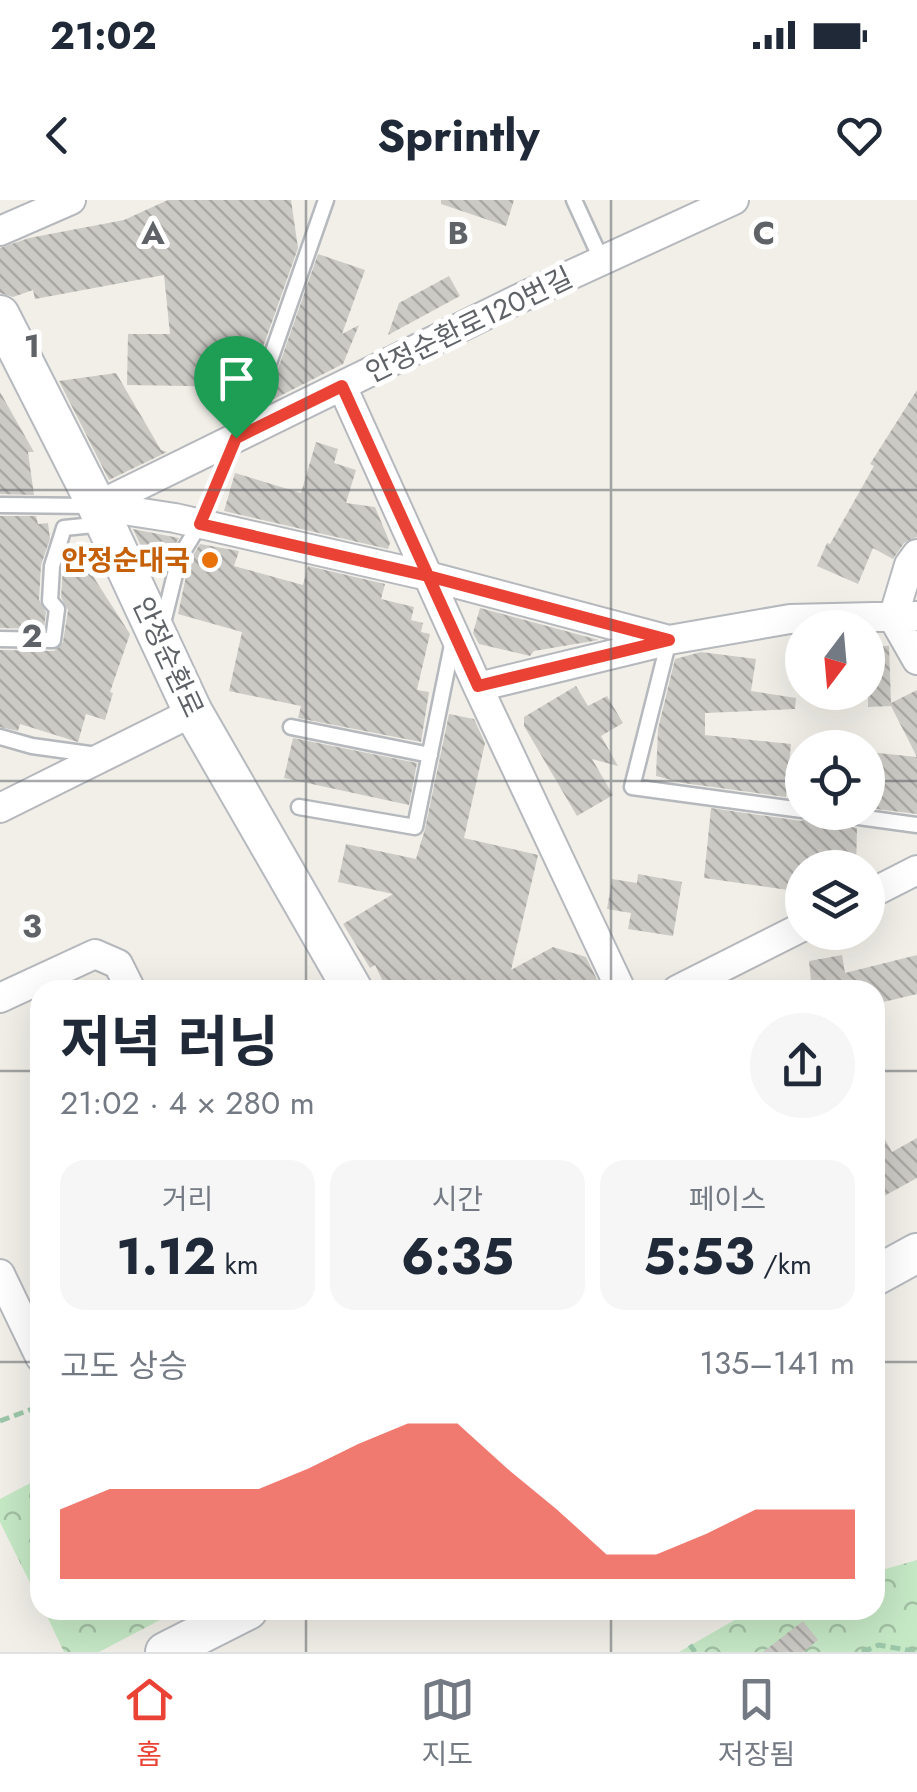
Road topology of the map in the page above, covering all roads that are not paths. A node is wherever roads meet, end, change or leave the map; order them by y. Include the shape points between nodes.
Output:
1 (71, 200) edge
2 (326, 200) edge
3 (574, 200) edge
4 (734, 200) edge
5 (0, 231) edge
6 (602, 261) junction
7 (0, 315) edge
8 (342, 386) junction
9 (247, 432) junction
10 (0, 505) edge
11 (101, 515) junction
12 (200, 524) junction
13 (917, 554) edge
14 (428, 576) junction
15 (905, 617) edge
16 (454, 635) junction
17 (0, 639) edge
18 (159, 640) junction
19 (669, 640) junction
20 (917, 660) edge
21 (478, 686) junction
22 (192, 712) junction
23 (291, 727) dead end
24 (0, 737) edge
25 (106, 756) junction
26 (430, 756) junction
27 (0, 808) edge
28 (299, 808) dead end
29 (785, 808) edge
30 (885, 821) edge
31 (917, 825) edge
32 (917, 870) edge
33 (885, 886) edge
34 (785, 936) edge
35 (39, 980) edge
36 (127, 980) edge
37 (347, 980) edge
38 (616, 980) edge
39 (698, 980) edge
40 (30, 984) edge
41 (0, 998) edge
42 (917, 1254) edge
43 (885, 1271) edge
44 (0, 1274) edge
45 (30, 1336) edge
46 (228, 1620) edge
47 (165, 1652) edge

1 - 5 street
2 - 9 lane
3 - 6 lane
4 - 6 street, 안정순환로120번길
6 - 8 street, 안정순환로120번길
7 - 11 street, 안정순환로
8 - 9 street, 안정순환로120번길
8 - 14 street
9 - 11 street, 안정순환로120번길
9 - 12 lane
10 - 11 lane
11 - 12 street
11 - 17 lane via 64,528 52,566 54,640
11 - 18 street, 안정순환로
12 - 14 street
12 - 18 lane via 179,558
13 - 15 street via 909,565
14 - 16 street
14 - 19 street
15 - 19 street via 790,619
15 - 20 street
16 - 21 street
16 - 26 lane
18 - 22 street, 안정순환로
19 - 21 street
19 - 29 lane via 632,788
21 - 38 street
22 - 25 street
22 - 37 street, 안정순환로
23 - 26 lane
24 - 25 lane
25 - 27 street
26 - 28 lane via 415,827
30 - 31 lane
32 - 33 street
34 - 39 street
35 - 36 street via 95,954 118,964
40 - 41 street
42 - 43 street
44 - 45 street
46 - 47 street

